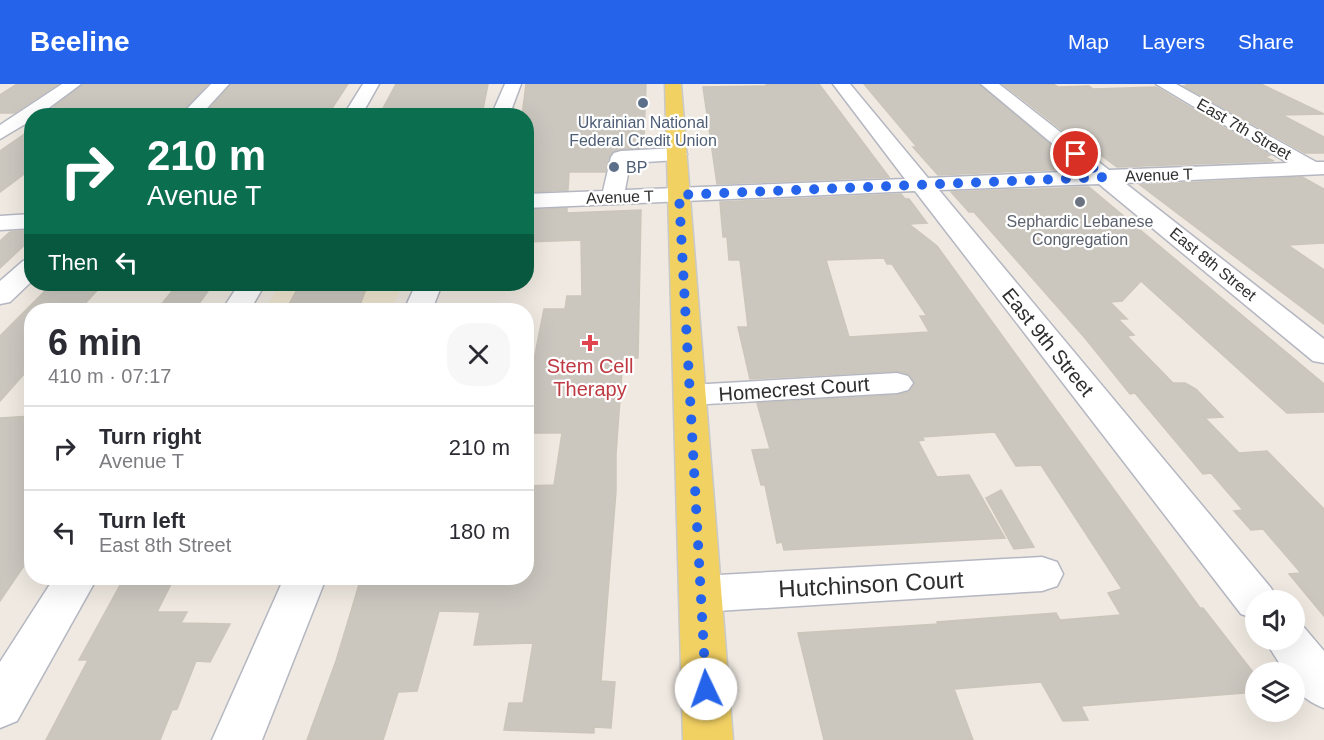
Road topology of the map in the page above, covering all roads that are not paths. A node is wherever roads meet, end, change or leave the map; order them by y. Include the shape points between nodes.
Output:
1 (73, 84) edge
2 (221, 84) edge
3 (371, 84) edge
4 (513, 84) edge
5 (673, 84) edge
6 (841, 84) edge
7 (989, 84) edge
8 (1164, 84) edge
9 (37, 108) edge
10 (197, 108) edge
11 (357, 108) edge
12 (503, 108) edge
13 (24, 117) edge
14 (0, 133) edge
15 (1320, 170) edge
16 (678, 175) junction
17 (1105, 177) junction
18 (921, 184) junction
19 (615, 187) junction
20 (534, 200) edge
21 (24, 221) edge
22 (0, 222) edge
23 (24, 274) edge
24 (0, 296) edge
25 (1324, 354) edge
26 (897, 382) dead end
27 (690, 395) junction
28 (1042, 574) dead end
29 (72, 585) edge
30 (302, 585) edge
31 (1247, 590) edge
32 (700, 594) junction
33 (1295, 650) edge
34 (1324, 686) edge
35 (0, 705) edge
36 (237, 740) edge
37 (708, 740) edge

1 - 9 street
2 - 10 street
3 - 11 street
4 - 12 street
5 - 16 main road
6 - 18 street, East 9th Street
7 - 17 street, East 8th Street
8 - 15 street, East 7th Street
13 - 14 street
15 - 17 street, Avenue T
16 - 18 street, Avenue T
16 - 19 street, Avenue T
16 - 19 street via 621,157
16 - 27 main road
17 - 18 street, Avenue T
17 - 25 street, East 8th Street
18 - 31 street, East 9th Street
19 - 20 street, Avenue T
21 - 22 street
23 - 24 street
26 - 27 street, Homecrest Court
27 - 32 main road
28 - 32 street, Hutchinson Court
29 - 35 street
30 - 36 street
32 - 37 main road
33 - 34 street

